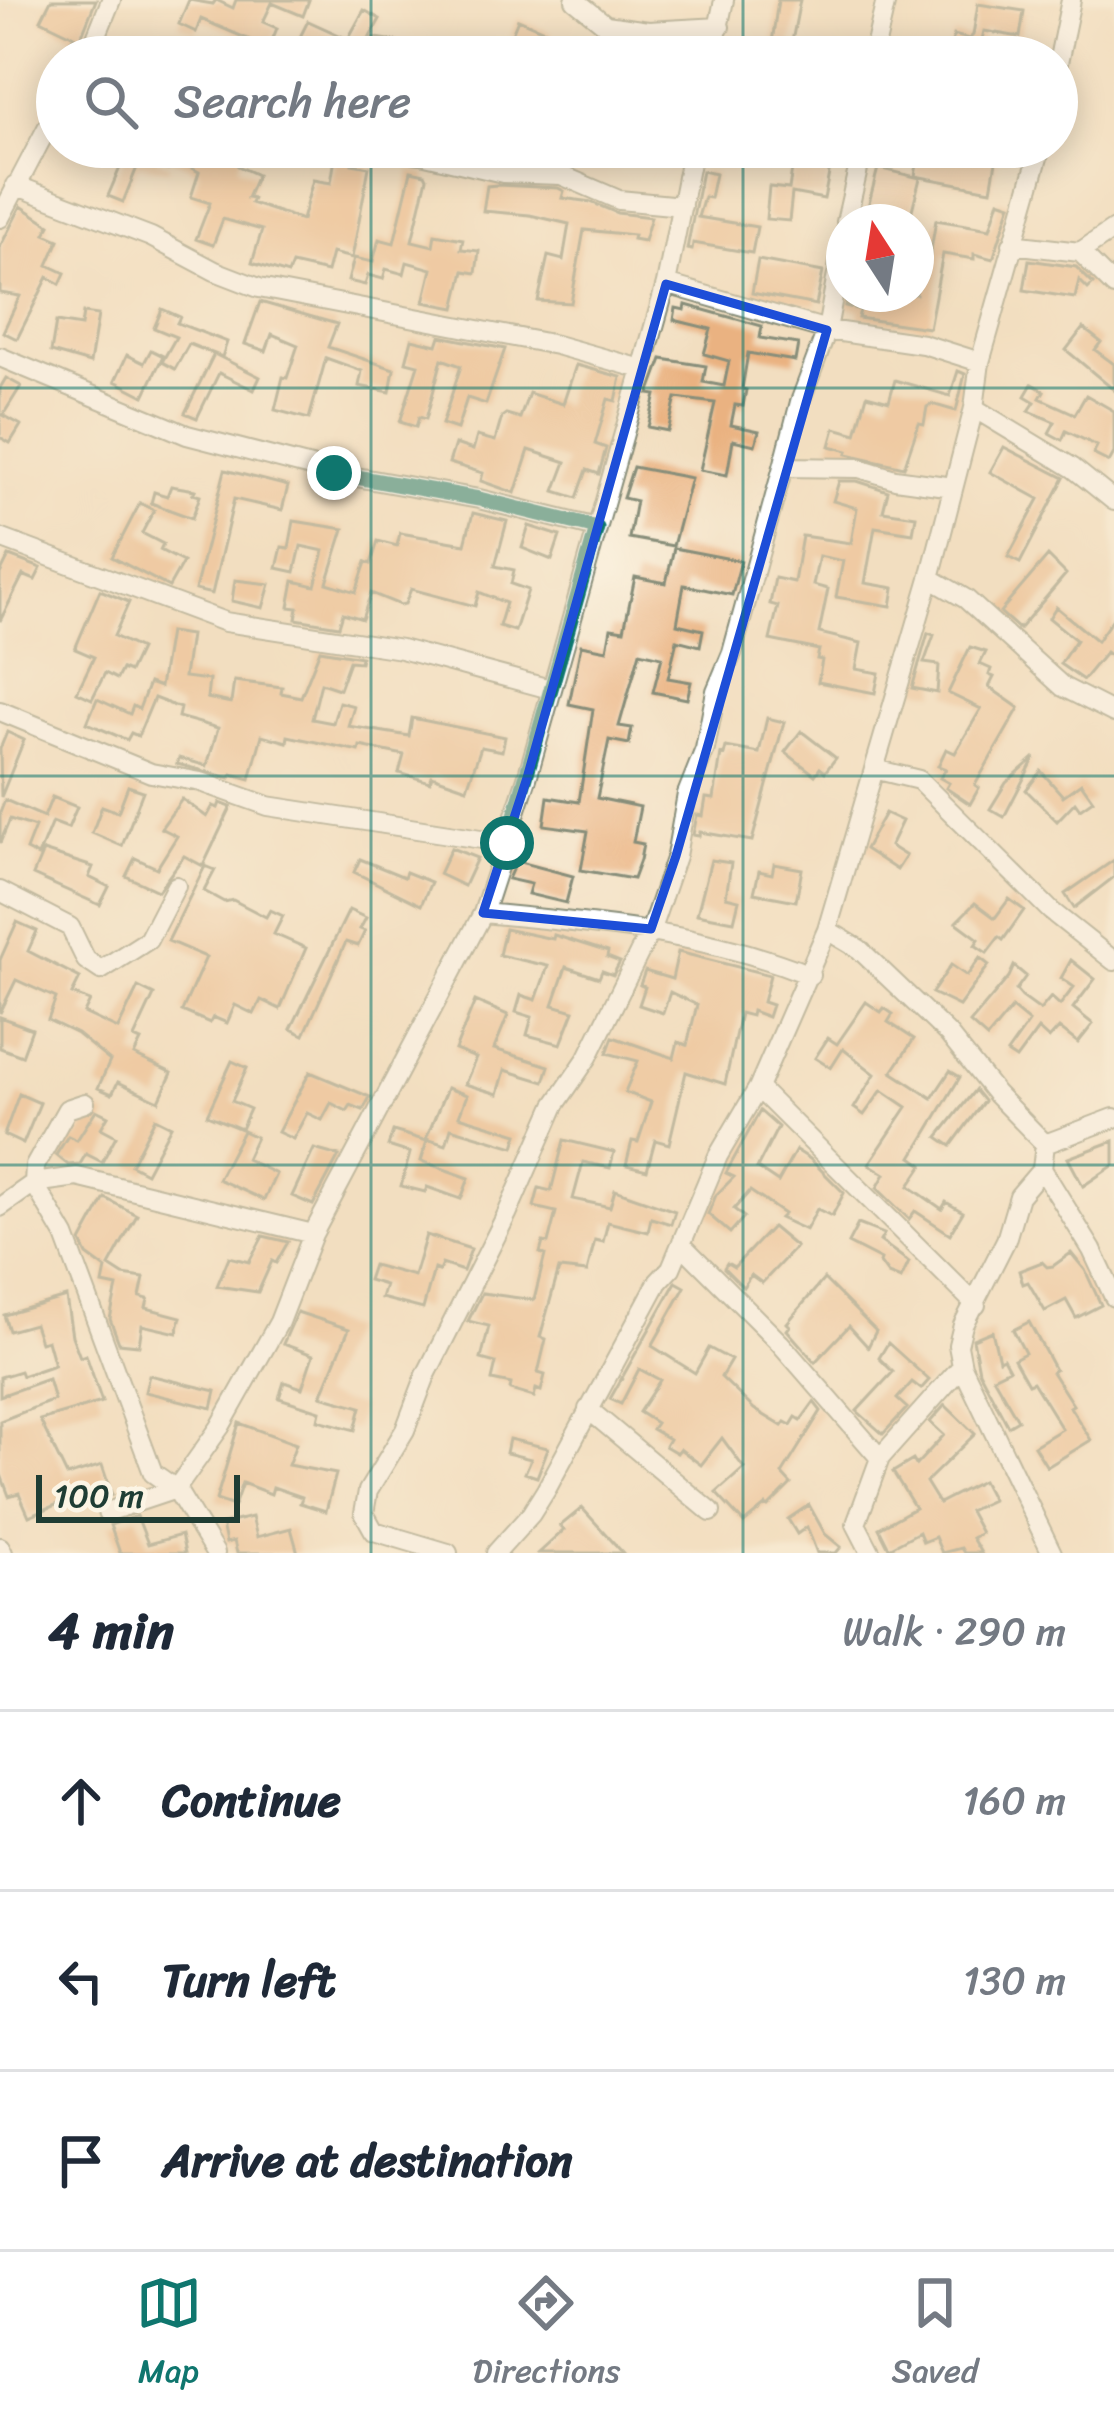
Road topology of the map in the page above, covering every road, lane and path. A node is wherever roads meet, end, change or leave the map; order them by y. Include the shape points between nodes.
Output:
1 (111, 0) edge
2 (575, 0) edge
3 (724, 0) edge
4 (886, 0) edge
5 (1071, 0) edge
6 (720, 27) junction
7 (97, 36) edge
8 (718, 36) edge
9 (878, 36) edge
10 (1064, 36) edge
11 (36, 147) edge
12 (481, 168) edge
13 (689, 168) edge
14 (858, 168) edge
15 (1035, 168) edge
16 (14, 185) junction
17 (850, 204) edge
18 (682, 206) junction
19 (0, 218) edge
20 (1114, 229) edge
21 (1012, 244) junction
22 (1080, 252) junction
23 (666, 284) junction
24 (1114, 286) edge
25 (830, 312) edge
26 (827, 330) junction
27 (0, 357) edge
28 (980, 362) junction
29 (642, 368) junction
30 (974, 408) junction
31 (783, 466) junction
32 (953, 488) junction
33 (1114, 501) edge
34 (597, 528) junction
35 (0, 538) edge
36 (930, 578) junction
37 (550, 689) junction
38 (0, 711) edge
39 (1114, 713) edge
40 (874, 769) junction
41 (507, 843) junction
42 (176, 886) dead end
43 (0, 891) edge
44 (483, 913) junction
45 (651, 929) junction
46 (827, 930) junction
47 (1114, 961) edge
48 (810, 975) junction
49 (758, 1088) junction
50 (85, 1103) dead end
51 (1114, 1118) edge
52 (1045, 1144) junction
53 (1042, 1169) junction
54 (34, 1183) junction
55 (0, 1207) edge
56 (314, 1234) junction
57 (683, 1246) junction
58 (1114, 1298) edge
59 (976, 1305) junction
60 (962, 1366) junction
61 (588, 1409) junction
62 (880, 1458) junction
63 (176, 1489) junction
64 (107, 1512) dead end
65 (711, 1512) dead end
66 (215, 1553) edge
67 (448, 1553) edge
68 (496, 1553) edge
69 (871, 1553) edge
70 (1052, 1553) edge

1 - 7 street
2 - 6 street via 606,25
3 - 6 street
4 - 9 street
5 - 10 street
6 - 8 street
11 - 16 street
12 - 18 street via 561,175 619,200
13 - 18 street
14 - 17 street
15 - 21 street
16 - 19 street
16 - 29 street via 259,288
18 - 23 street
20 - 22 street
21 - 22 street
21 - 28 street
22 - 24 street
23 - 26 street
23 - 29 street
25 - 26 street
26 - 28 street
26 - 31 street
27 - 34 street via 188,435
28 - 30 street
29 - 34 street
30 - 32 street
30 - 33 street
31 - 32 street via 860,467
31 - 45 street
32 - 36 street
34 - 37 street
35 - 37 street via 225,622 401,649
36 - 39 street via 966,599 1064,687
36 - 40 street
37 - 41 street
38 - 41 street via 151,772 268,806
40 - 46 street
40 - 47 street via 919,780 1051,911
41 - 44 street
42 - 43 street via 148,940 101,970 86,960 70,927
44 - 45 street
44 - 56 street
45 - 48 street
45 - 67 street via 588,1058 555,1106 405,1430 368,1491 364,1513 374,1531
46 - 48 street
46 - 52 street via 859,949 948,1034
48 - 49 street
49 - 57 street via 718,1156
49 - 59 street
50 - 54 street via 68,1109 35,1166
51 - 52 street
52 - 53 street
53 - 58 street
53 - 59 street via 1019,1196
54 - 55 street
54 - 56 street via 77,1177
54 - 63 street via 65,1235 152,1473
56 - 63 street via 279,1322
57 - 61 street
57 - 62 street
59 - 60 street via 958,1345
60 - 62 street
60 - 70 street
61 - 65 street
61 - 68 street via 531,1514
62 - 69 street via 856,1523
63 - 64 street
63 - 66 street

